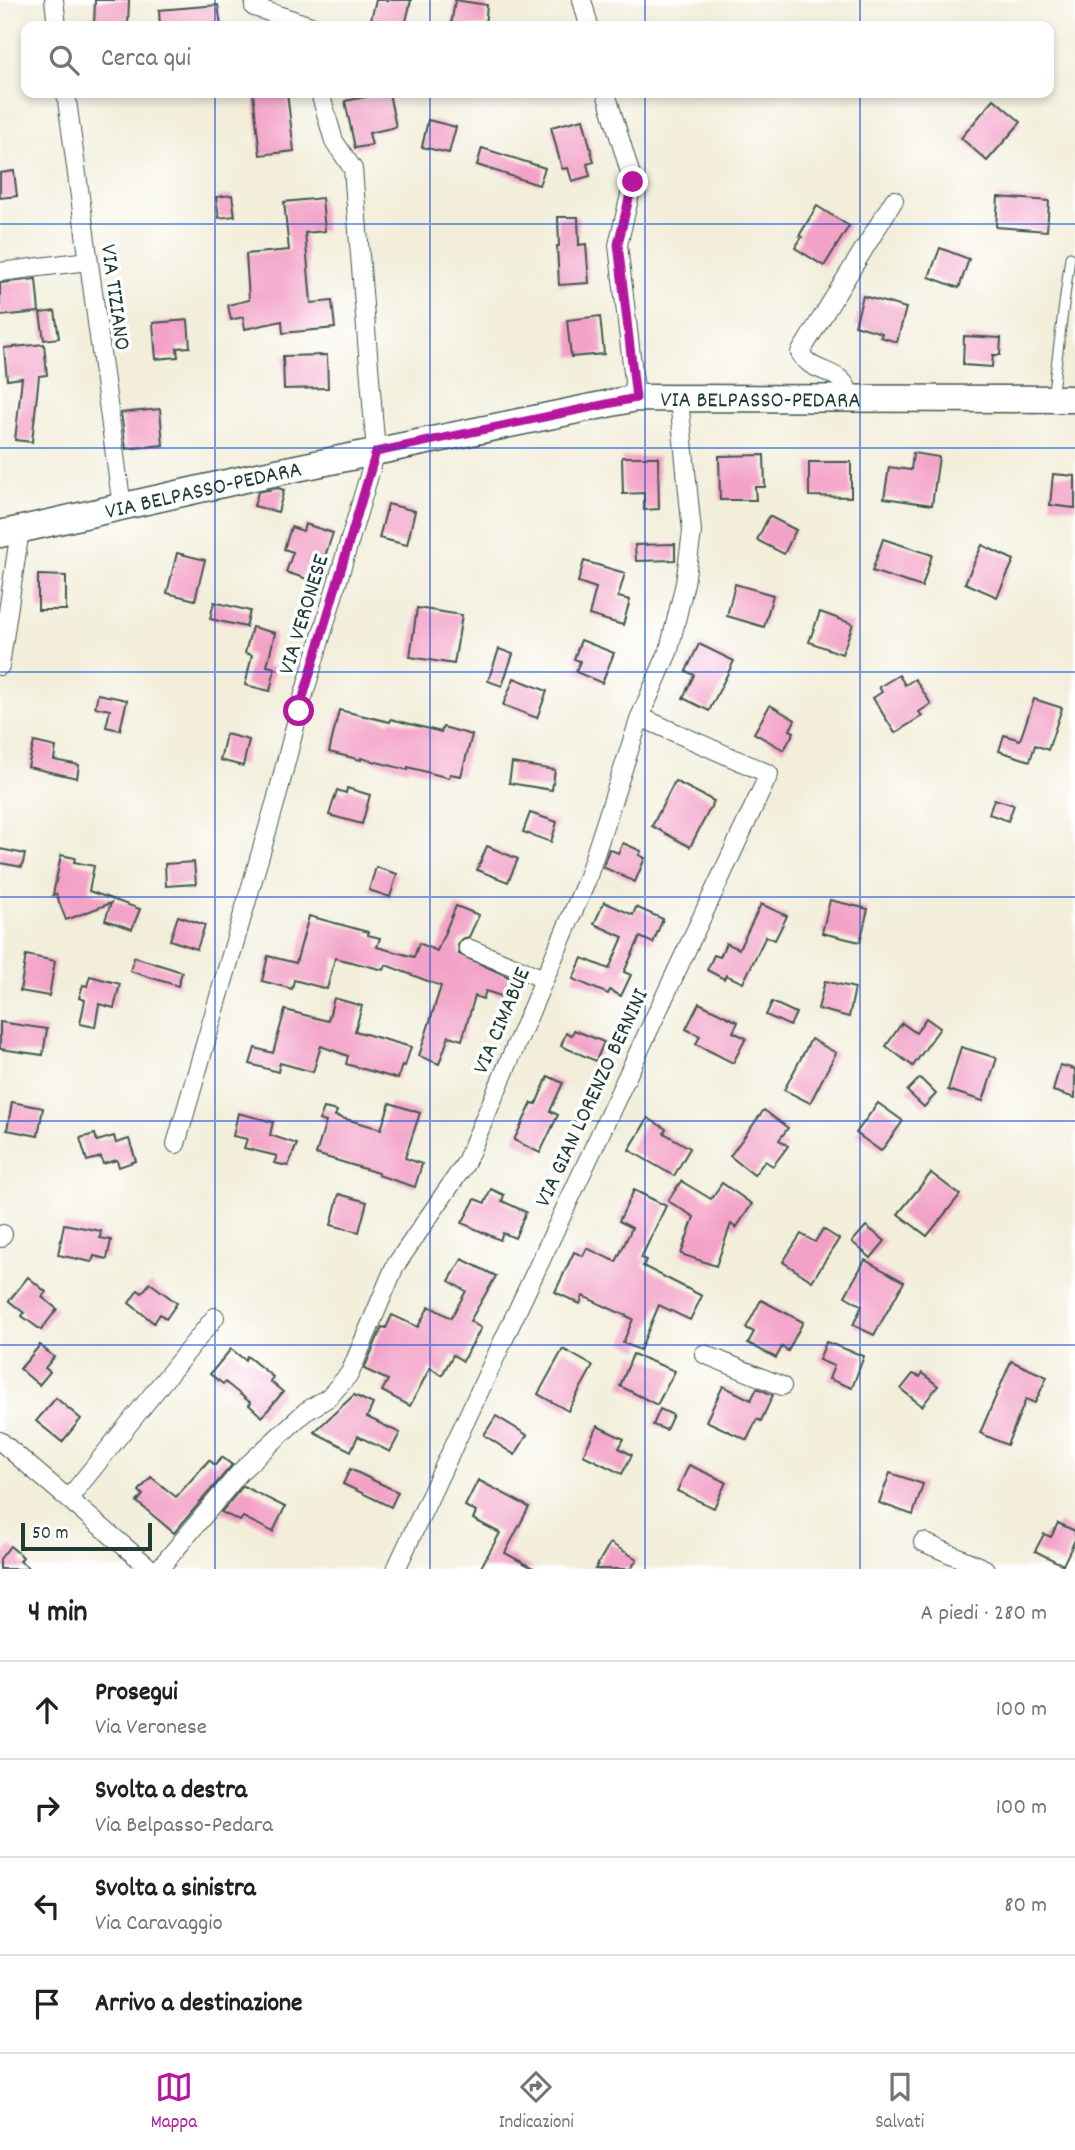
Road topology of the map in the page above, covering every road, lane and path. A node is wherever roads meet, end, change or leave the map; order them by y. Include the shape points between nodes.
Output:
1 (54, 0) edge
2 (582, 0) edge
3 (254, 7) dead end
4 (56, 21) edge
5 (296, 21) edge
6 (588, 21) edge
7 (67, 98) edge
8 (321, 98) edge
9 (608, 98) edge
10 (894, 200) dead end
11 (1070, 257) dead end
12 (88, 261) junction
13 (0, 272) edge
14 (636, 398) junction
15 (850, 399) junction
16 (1064, 399) edge
17 (679, 400) junction
18 (376, 452) junction
19 (122, 507) junction
20 (10, 532) edge
21 (0, 666) edge
22 (640, 717) junction
23 (468, 948) dead end
24 (544, 979) junction
25 (176, 1144) dead end
26 (215, 1317) dead end
27 (704, 1354) dead end
28 (782, 1386) dead end
29 (0, 1441) edge
30 (69, 1498) junction
31 (923, 1542) dead end
32 (151, 1569) edge
33 (159, 1569) edge
34 (396, 1569) edge
35 (985, 1569) edge

1 - 4 street
2 - 6 street
3 - 5 street
7 - 12 street, VIA TIZIANO
8 - 18 street, VIA VERONESE via 334,141 353,169
9 - 14 street via 633,182 618,244
10 - 15 street via 800,353 804,360 842,379
11 - 16 lane
12 - 13 street
12 - 19 street, VIA TIZIANO
14 - 17 street, VIA BELPASSO-PEDARA
14 - 18 street, VIA BELPASSO-PEDARA
15 - 16 street, VIA BELPASSO-PEDARA
15 - 17 street, VIA BELPASSO-PEDARA
17 - 22 street, VIA CIMABUE via 692,533 669,650
18 - 19 street, VIA BELPASSO-PEDARA
18 - 25 street, VIA VERONESE
19 - 20 street, VIA BELPASSO-PEDARA
20 - 21 street
22 - 24 street, VIA CIMABUE via 586,881
22 - 34 street, VIA GIAN LORENZO BERNINI via 769,774
23 - 24 street
24 - 33 street, VIA CIMABUE via 465,1164 395,1266 350,1373 329,1397 305,1412 241,1471
26 - 30 street
27 - 28 street
29 - 30 street
30 - 32 street
31 - 35 street

